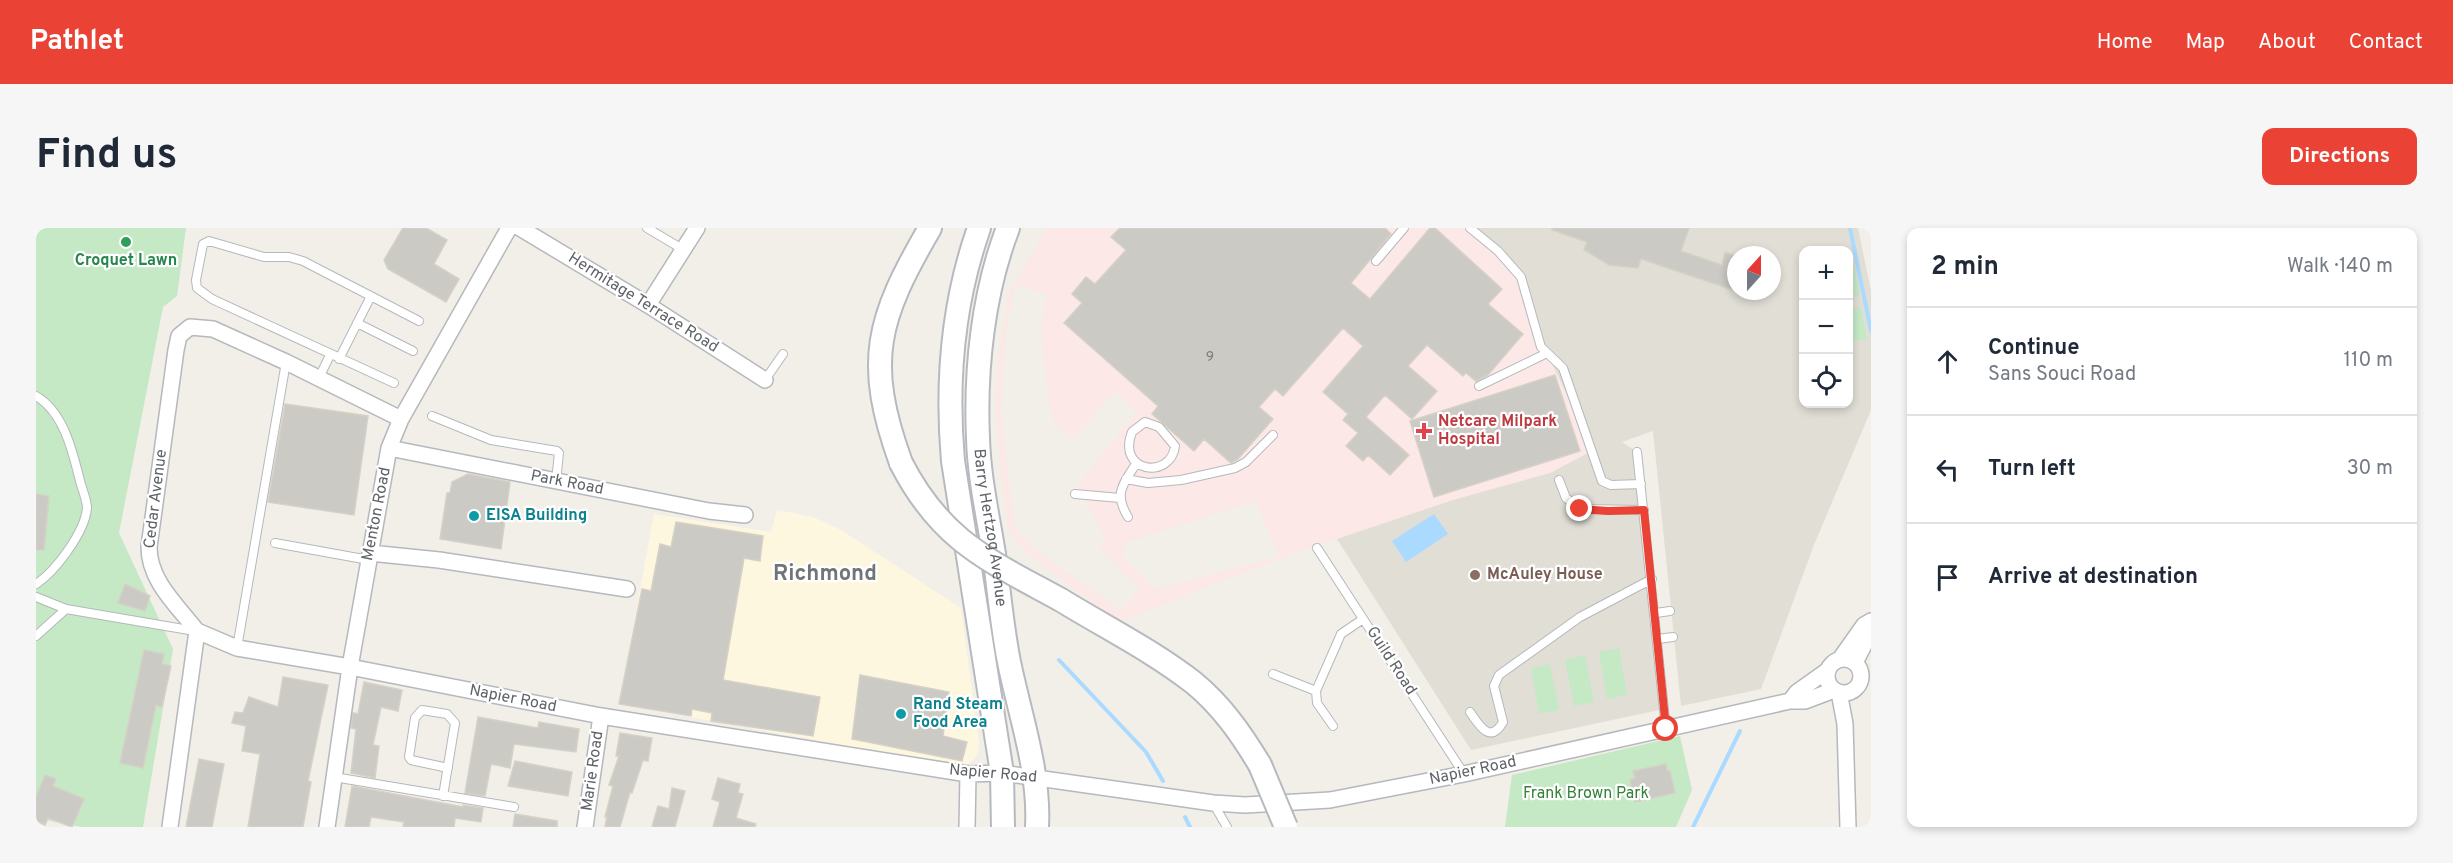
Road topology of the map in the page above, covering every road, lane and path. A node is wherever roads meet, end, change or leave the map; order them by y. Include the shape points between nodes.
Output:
1 (509, 228) edge
2 (520, 228) edge
3 (647, 228) edge
4 (698, 228) edge
5 (930, 228) edge
6 (979, 228) edge
7 (1008, 228) edge
8 (1404, 228) edge
9 (1470, 228) edge
10 (684, 250) junction
11 (1376, 261) dead end
12 (371, 296) junction
13 (648, 305) junction
14 (419, 321) dead end
15 (357, 323) junction
16 (413, 351) dead end
17 (783, 354) dead end
18 (1545, 354) junction
19 (334, 357) junction
20 (286, 362) junction
21 (318, 380) junction
22 (765, 380) joint
23 (394, 383) dead end
24 (1479, 386) dead end
25 (36, 396) edge
26 (432, 416) dead end
27 (401, 419) junction
28 (1273, 435) dead end
29 (389, 448) junction
30 (1638, 452) dead end
31 (1136, 464) junction
32 (1126, 479) junction
33 (1559, 480) dead end
34 (556, 481) junction
35 (1641, 484) junction
36 (1075, 494) dead end
37 (1120, 498) junction
38 (1644, 510) junction
39 (745, 515) dead end
40 (1128, 517) dead end
41 (275, 543) dead end
42 (1317, 548) dead end
43 (369, 556) junction
44 (1652, 579) junction
45 (36, 584) edge
46 (627, 589) dead end
47 (36, 597) edge
48 (66, 609) junction
49 (1670, 611) dead end
50 (1656, 613) junction
51 (1363, 619) junction
52 (1871, 621) edge
53 (196, 631) junction
54 (1871, 631) edge
55 (36, 636) edge
56 (1673, 637) dead end
57 (1658, 639) junction
58 (237, 648) junction
59 (1839, 659) junction
60 (1862, 665) edge
61 (350, 667) junction
62 (1828, 670) junction
63 (1273, 674) dead end
64 (1862, 684) edge
65 (1316, 691) junction
66 (1837, 691) junction
67 (1790, 701) junction
68 (1470, 712) dead end
69 (602, 716) junction
70 (1845, 724) junction
71 (1333, 726) dead end
72 (1666, 729) junction
73 (448, 768) junction
74 (1002, 773) junction
75 (968, 774) junction
76 (1464, 774) junction
77 (334, 777) junction
78 (1034, 777) junction
79 (443, 796) junction
80 (1213, 803) junction
81 (514, 807) dead end
82 (1039, 820) edge
83 (171, 827) edge
84 (327, 827) edge
85 (585, 827) edge
86 (967, 827) edge
87 (1003, 827) edge
88 (1227, 827) edge
89 (1286, 827) edge
90 (1848, 827) edge

1 - 27 street, Menton Road
2 - 13 street, Hermitage Terrace Road
3 - 10 lane
4 - 10 street
5 - 89 main road, bridge via 895,292 881,340 882,398 888,426 915,489 957,538 1194,684 1229,719 1260,765
6 - 74 main road, Barry Hertzog Avenue via 958,305 949,423
7 - 78 main road, Barry Hertzog Avenue via 983,329 978,437 1009,661
8 - 11 lane
9 - 18 lane via 1498,251 1521,278
10 - 13 street
12 - 14 lane
12 - 15 lane
12 - 19 lane via 303,261 264,257 209,241 203,244 197,288 212,299
13 - 22 street, Hermitage Terrace Road
15 - 16 lane
15 - 19 lane
17 - 22 lane
18 - 24 lane
18 - 35 lane via 1563,368 1602,481 1611,485
19 - 21 lane
19 - 23 lane
20 - 21 street
20 - 53 street, Cedar Avenue via 213,329 190,327 179,336 149,562 158,582
20 - 58 lane
21 - 27 street
25 - 45 lane via 69,437 87,507 76,538 47,577
26 - 34 lane via 491,441 557,451
27 - 29 street, Menton Road
28 - 32 lane via 1235,468 1181,480 1148,483
29 - 34 street, Park Road
29 - 43 street, Menton Road
30 - 35 lane
31 - 31 lane via 1129,451 1129,439 1145,422 1153,424 1169,438 1174,452 1157,468
31 - 32 lane
32 - 37 lane
33 - 38 lane via 1566,498 1580,509
34 - 39 street, Park Road via 709,512
35 - 38 lane
36 - 37 lane
37 - 40 lane
38 - 44 lane
41 - 43 lane
42 - 51 lane, Guild Road
43 - 46 street via 440,560
43 - 61 street, Menton Road
44 - 50 lane
44 - 68 lane via 1580,617 1499,675 1494,686 1503,722 1497,730 1482,730
47 - 48 lane
48 - 53 lane
48 - 55 lane
49 - 50 lane
50 - 57 lane
51 - 65 lane via 1341,634
51 - 76 lane, Guild Road
52 - 59 street
53 - 58 street, Napier Road
53 - 83 street
54 - 60 street
56 - 57 lane
57 - 72 lane
58 - 61 street, Napier Road
59 - 60 street
59 - 62 street
60 - 64 street
61 - 69 street, Napier Road
61 - 77 street, Menton Road
62 - 66 street via 1828,681
62 - 67 street, Napier Road
63 - 65 lane
64 - 66 street via 1845,693
64 - 70 street
65 - 71 lane via 1317,704
66 - 67 street, Napier Road via 1805,701
66 - 70 street
67 - 72 street, Napier Road
69 - 75 street, Napier Road
69 - 85 street, Marie Road
70 - 90 street
72 - 76 street, Napier Road
73 - 73 lane via 409,757 418,712 422,710 447,714 455,723
73 - 79 lane
74 - 75 street, Napier Road
74 - 78 street, Napier Road
74 - 87 main road, Barry Hertzog Avenue
75 - 86 street
76 - 80 street, Napier Road via 1330,800
77 - 79 lane
77 - 84 street, Menton Road
78 - 80 street, Napier Road
78 - 82 main road, Barry Hertzog Avenue
79 - 81 lane
80 - 88 lane

